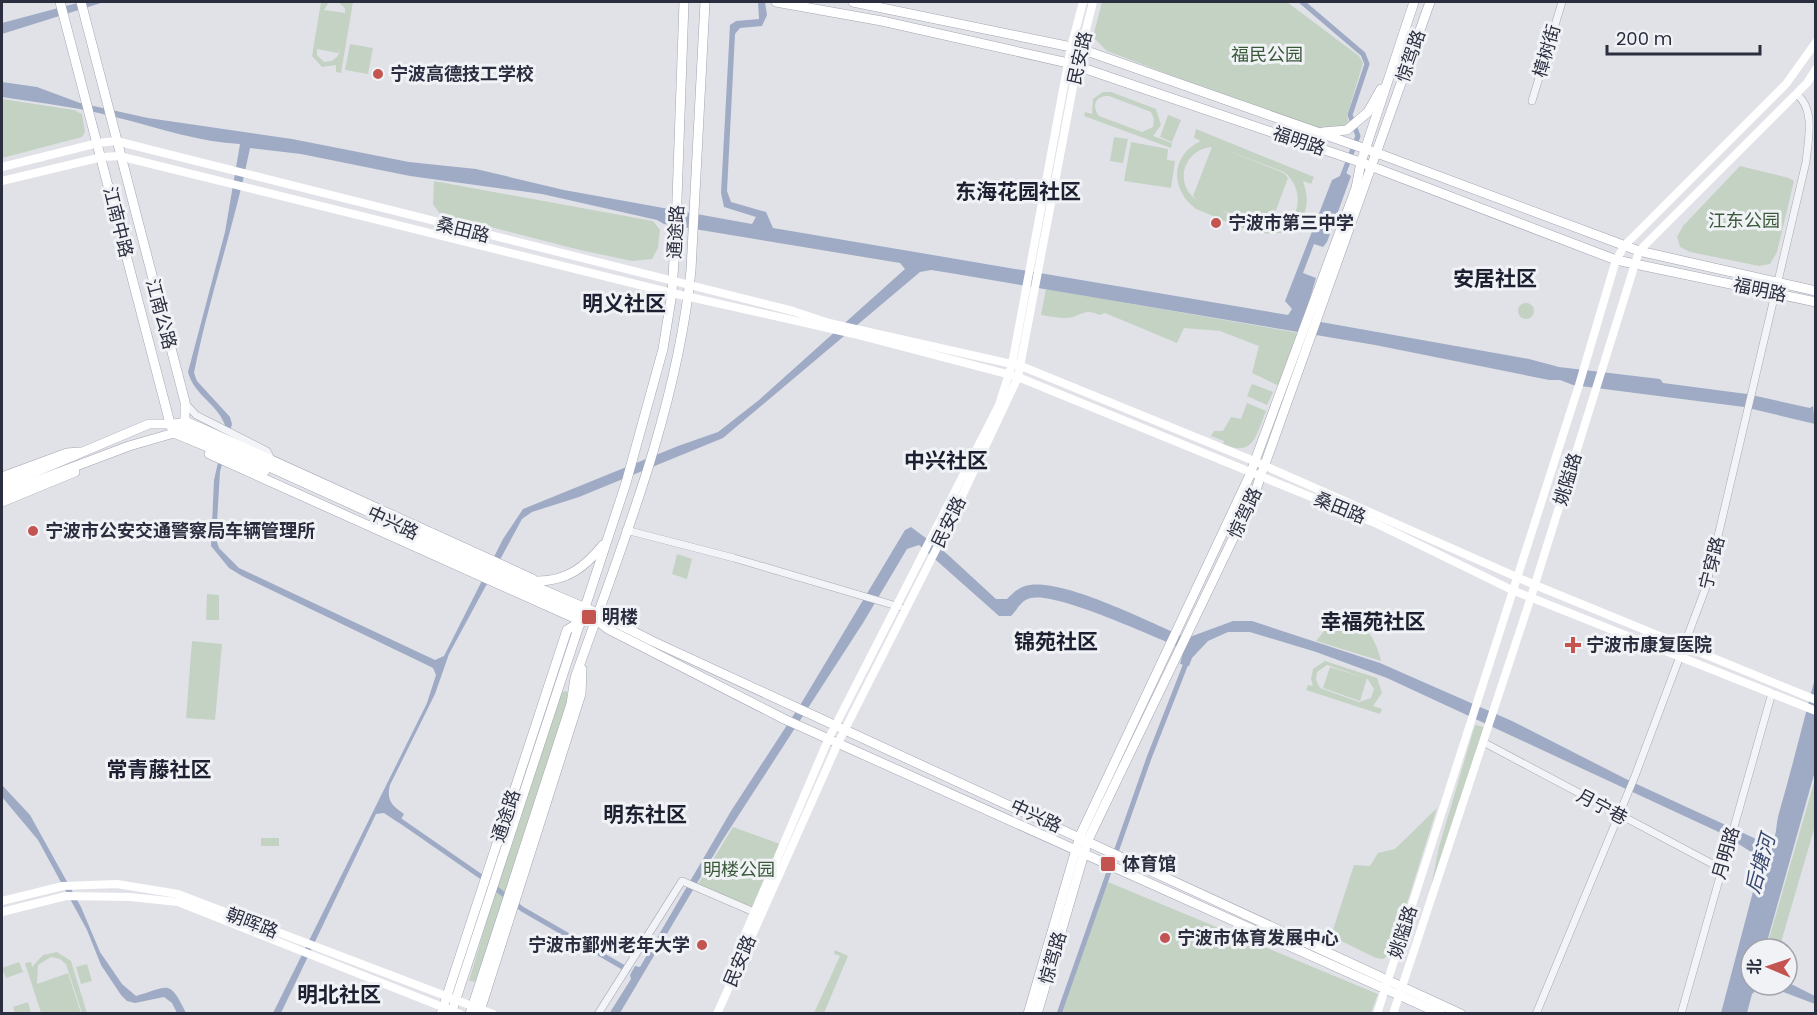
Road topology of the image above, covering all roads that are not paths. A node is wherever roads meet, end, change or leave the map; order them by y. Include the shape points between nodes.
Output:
1 (60, 2) edge
2 (81, 2) edge
3 (684, 2) edge
4 (705, 2) edge
5 (776, 2) edge
6 (853, 2) edge
7 (1083, 2) edge
8 (1093, 2) edge
9 (1414, 2) edge
10 (1430, 2) edge
11 (1562, 2) edge
12 (1815, 42) edge
13 (1071, 47) junction
14 (1081, 49) junction
15 (1073, 65) junction
16 (1815, 69) edge
17 (1391, 71) junction
18 (1796, 94) junction
19 (1532, 101) dead end
20 (1318, 132) junction
21 (116, 141) junction
22 (98, 143) junction
23 (1365, 149) junction
24 (1377, 153) junction
25 (119, 156) junction
26 (102, 157) junction
27 (1361, 162) junction
28 (2, 167) edge
29 (1372, 167) junction
30 (2, 181) edge
31 (1625, 245) junction
32 (1639, 250) junction
33 (1616, 260) junction
34 (1634, 263) junction
35 (672, 288) junction
36 (1777, 288) junction
37 (689, 291) junction
38 (1815, 291) edge
39 (1815, 302) edge
40 (856, 331) junction
41 (1017, 365) junction
42 (1013, 376) junction
43 (184, 402) junction
44 (178, 429) junction
45 (224, 446) junction
46 (90, 456) junction
47 (1254, 461) junction
48 (1251, 471) junction
49 (1263, 471) junction
50 (2, 477) edge
51 (2, 486) edge
52 (2, 494) edge
53 (2, 502) edge
54 (626, 530) junction
55 (937, 537) junction
56 (607, 540) junction
57 (472, 563) junction
58 (1516, 577) junction
59 (511, 580) junction
60 (538, 581) junction
61 (1535, 585) junction
62 (1512, 590) junction
63 (1532, 597) junction
64 (901, 608) junction
65 (582, 613) junction
66 (596, 616) junction
67 (610, 624) junction
68 (1686, 647) junction
69 (583, 656) junction
70 (1682, 657) junction
71 (1772, 693) junction
72 (1815, 700) edge
73 (1815, 711) edge
74 (841, 727) junction
75 (833, 741) junction
76 (1483, 742) junction
77 (1618, 816) junction
78 (1084, 838) junction
79 (1080, 850) junction
80 (1722, 869) junction
81 (493, 871) junction
82 (2, 901) edge
83 (2, 912) edge
84 (754, 912) junction
85 (507, 914) junction
86 (292, 942) junction
87 (322, 953) junction
88 (1387, 983) junction
89 (1401, 990) junction
90 (452, 996) junction
91 (476, 1010) edge
92 (449, 1012) edge
93 (493, 1014) edge
94 (598, 1014) edge
95 (712, 1014) edge
96 (717, 1014) edge
97 (1028, 1014) edge
98 (1037, 1014) edge
99 (1377, 1014) edge
100 (1394, 1014) edge
101 (1441, 1014) edge
102 (1461, 1014) edge
103 (1536, 1014) edge
104 (1681, 1014) edge

1 - 22 main road, 江南中路
2 - 21 main road, 江南公路
3 - 35 main road, 通途路
4 - 37 main road, 通途路
5 - 15 main road, 福明路 via 882,21
6 - 13 main road, 福明路
7 - 13 main road, 民安路
8 - 14 main road, 民安路
9 - 17 main road, 惊驾路
10 - 24 main road, 惊驾路
11 - 19 street, 樟树街
12 - 31 main road via 1786,84
13 - 14 main road, 福明路
13 - 15 main road, 民安路
14 - 15 main road, 民安路
14 - 20 main road, 福明路
15 - 27 main road, 福明路
15 - 41 main road, 民安路
16 - 18 main road
17 - 20 main road via 1368,112 1350,128
17 - 23 main road, 惊驾路
18 - 32 main road
18 - 36 street, 宁穿路 via 1807,109 1806,162
20 - 23 main road, 福明路
21 - 22 main road, 桑田路
21 - 25 main road, 江南公路
21 - 35 main road, 桑田路
22 - 26 main road, 江南中路
22 - 28 main road, 桑田路
23 - 24 main road, 福明路
23 - 27 main road, 惊驾路
24 - 29 main road, 惊驾路
24 - 31 main road, 福明路
25 - 26 main road, 桑田路
25 - 35 main road, 桑田路
25 - 43 main road, 江南公路
26 - 30 main road, 桑田路
26 - 44 main road, 江南中路
27 - 29 main road, 福明路
27 - 47 main road, 惊驾路 via 1356,188
29 - 33 main road, 福明路
29 - 49 main road, 惊驾路
31 - 32 main road, 福明路
31 - 33 main road
32 - 34 main road, 姚隘路
32 - 36 main road, 福明路
33 - 34 main road, 福明路
33 - 58 main road, 姚隘路
34 - 36 main road, 福明路
34 - 61 main road, 姚隘路
35 - 37 main road, 桑田路
35 - 56 main road, 通途路 via 663,349
36 - 38 main road, 福明路
36 - 39 main road, 福明路
36 - 68 street, 宁穿路 via 1706,587
37 - 40 main road, 桑田路
37 - 54 main road, 通途路 via 664,412
40 - 41 main road, 桑田路
40 - 42 main road, 桑田路
41 - 42 main road, 民安路
41 - 47 main road, 桑田路
42 - 48 main road, 桑田路
42 - 55 main road, 民安路
43 - 44 main road, 江南公路
43 - 45 street
44 - 45 main road
44 - 45 main road
44 - 46 main road via 159,438
44 - 46 main road via 149,424
45 - 57 main road, 中兴路
45 - 57 main road via 272,459
46 - 50 main road via 68,453
46 - 51 main road
46 - 52 main road
46 - 53 main road via 73,474
47 - 48 main road, 惊驾路
47 - 49 main road, 桑田路
48 - 49 main road, 桑田路
48 - 78 main road, 惊驾路 via 1167,648
49 - 58 main road, 桑田路
49 - 62 main road, 桑田路
49 - 78 main road, 惊驾路
54 - 64 street
54 - 66 main road, 通途路
55 - 64 main road, 民安路 via 930,561
55 - 64 main road, 民安路 via 923,554
56 - 60 main road via 575,573 558,581
56 - 65 main road, 通途路
57 - 59 main road, 中兴路
57 - 59 main road, 中兴路
58 - 61 main road, 桑田路
58 - 62 main road, 姚隘路
59 - 60 main road, 中兴路
59 - 65 main road, 中兴路
59 - 65 main road, 中兴路
60 - 65 main road, 中兴路
61 - 63 main road, 姚隘路
61 - 68 main road, 桑田路
62 - 63 main road, 桑田路
62 - 88 main road, 姚隘路
63 - 70 main road, 桑田路
63 - 76 main road, 姚隘路
64 - 74 main road, 民安路
65 - 66 main road, 中兴路
65 - 66 main road, 中兴路
65 - 81 main road, 通途路
66 - 67 main road, 中兴路
66 - 69 main road, 通途路
67 - 74 main road, 中兴路
67 - 75 main road, 中兴路 via 784,719
68 - 70 street, 宁穿路
68 - 72 main road, 桑田路
69 - 85 main road, 通途路 via 514,879
69 - 85 main road, 通途路 via 581,694 518,892
70 - 71 main road, 桑田路
70 - 77 street, 宁穿路
71 - 73 main road, 桑田路
71 - 80 street, 月明路
74 - 75 main road, 民安路
74 - 78 main road, 中兴路
75 - 79 main road, 中兴路
75 - 84 main road, 民安路
75 - 96 main road, 民安路
76 - 77 street, 月宁巷
76 - 89 main road, 姚隘路
77 - 80 street, 月宁巷
77 - 103 street, 宁穿路
78 - 79 main road, 惊驾路
78 - 88 main road, 中兴路
79 - 88 main road, 中兴路
79 - 97 main road, 惊驾路
79 - 98 main road, 惊驾路
80 - 104 street, 月明路
81 - 90 main road, 通途路 via 487,903
81 - 90 main road, 通途路 via 481,891
82 - 86 main road, 朝晖路 via 66,886 117,884 178,894
83 - 86 main road, 朝晖路 via 71,896 130,897 178,902
84 - 94 street via 683,882
84 - 95 main road, 民安路
85 - 91 main road, 通途路
86 - 87 main road, 朝晖路
87 - 90 main road, 朝晖路
87 - 92 main road, 朝晖路
88 - 89 main road, 中兴路
88 - 99 main road, 姚隘路
89 - 100 main road, 姚隘路
89 - 101 main road, 中兴路
89 - 102 main road, 中兴路
90 - 91 main road, 朝晖路
90 - 92 main road, 通途路
91 - 93 main road, 朝晖路

